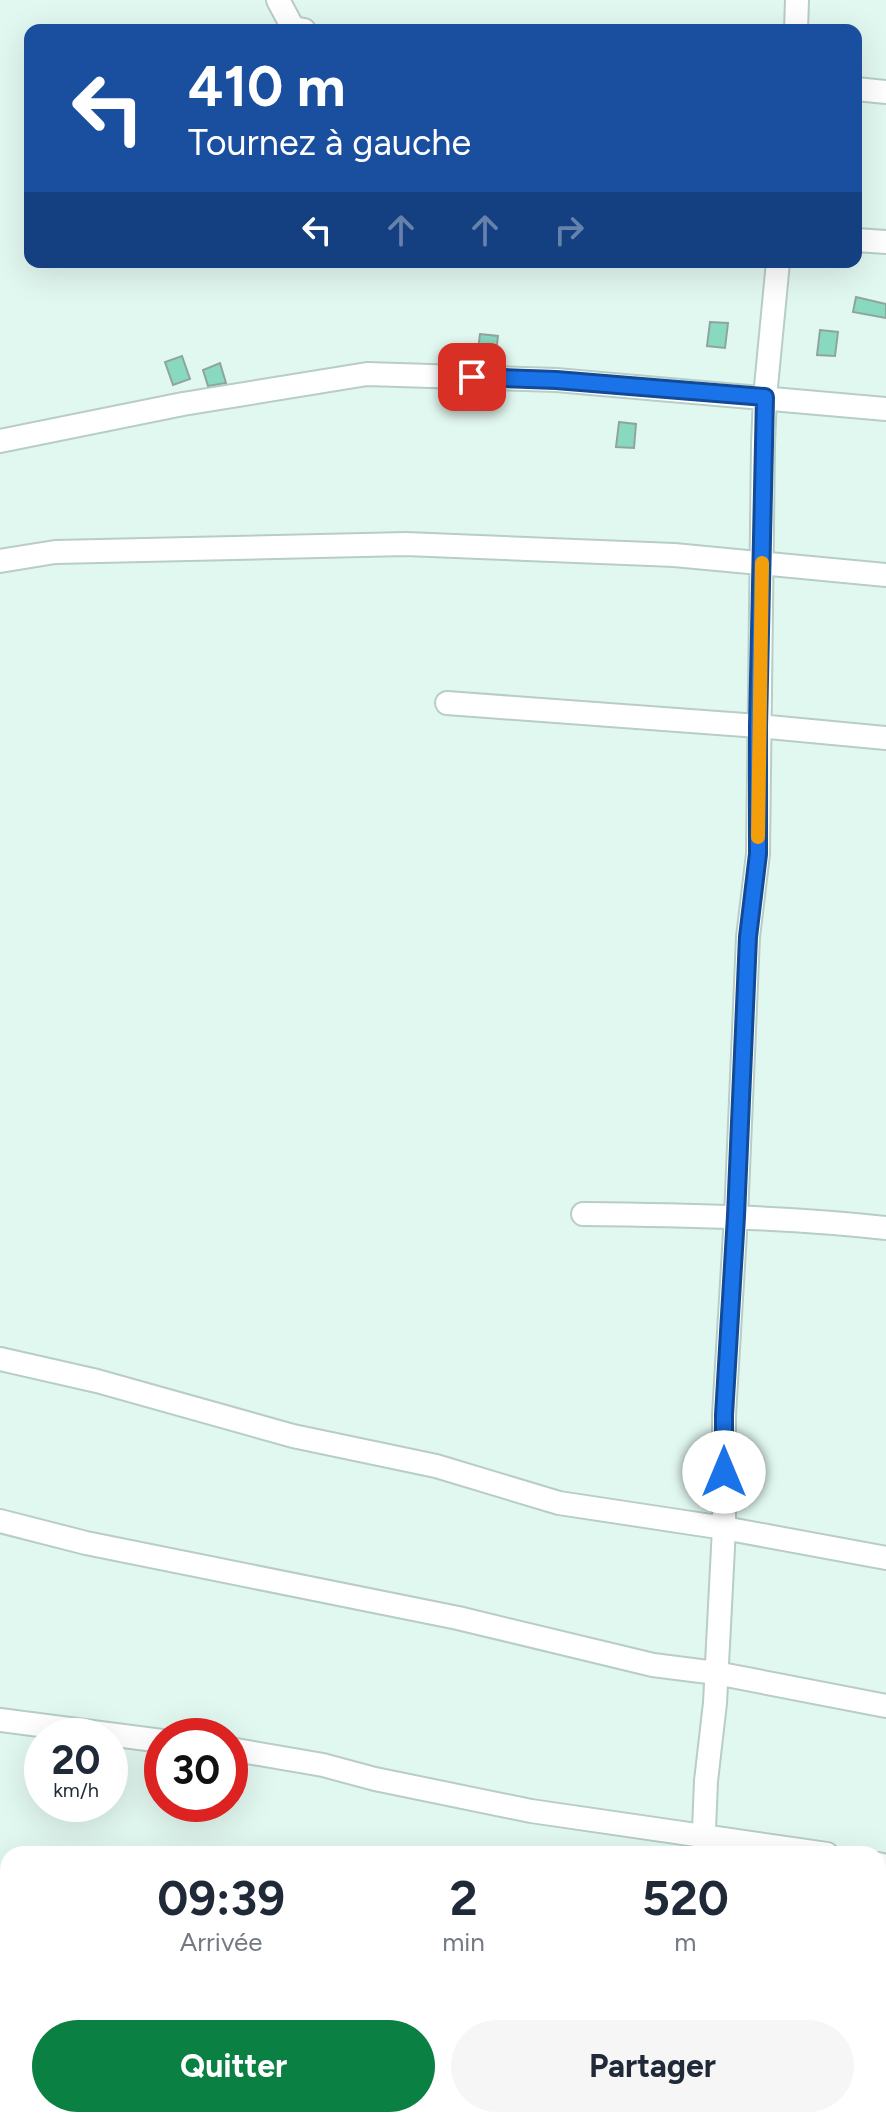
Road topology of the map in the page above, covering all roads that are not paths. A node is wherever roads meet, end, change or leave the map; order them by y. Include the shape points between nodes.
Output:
1 (278, 0) edge
2 (797, 0) edge
3 (291, 24) edge
4 (796, 24) edge
5 (862, 90) edge
6 (886, 92) edge
7 (862, 240) edge
8 (886, 242) edge
9 (777, 268) edge
10 (765, 397) junction
11 (886, 409) edge
12 (0, 441) edge
13 (0, 561) edge
14 (762, 563) junction
15 (886, 575) edge
16 (447, 703) dead end
17 (758, 726) junction
18 (886, 738) edge
19 (583, 1214) dead end
20 (736, 1216) junction
21 (886, 1228) edge
22 (0, 1359) edge
23 (0, 1521) edge
24 (724, 1528) junction
25 (886, 1558) edge
26 (716, 1673) junction
27 (886, 1706) edge
28 (0, 1720) edge
29 (144, 1739) edge
30 (248, 1752) edge
31 (704, 1844) edge
32 (729, 1846) edge

1 - 3 street
2 - 4 street
5 - 6 street
7 - 8 street
9 - 10 street
10 - 11 street
10 - 12 street via 556,380 367,374
10 - 14 street
13 - 14 street via 55,552 406,544
14 - 15 street
14 - 17 street
16 - 17 street
17 - 18 street
17 - 20 street via 758,854 748,937
19 - 20 street
20 - 21 street
20 - 24 street via 724,1415
22 - 24 street via 293,1436 436,1466 559,1503
23 - 26 street via 653,1665
24 - 25 street
24 - 26 street
26 - 27 street
26 - 31 street
28 - 29 street
30 - 31 street
31 - 32 street

